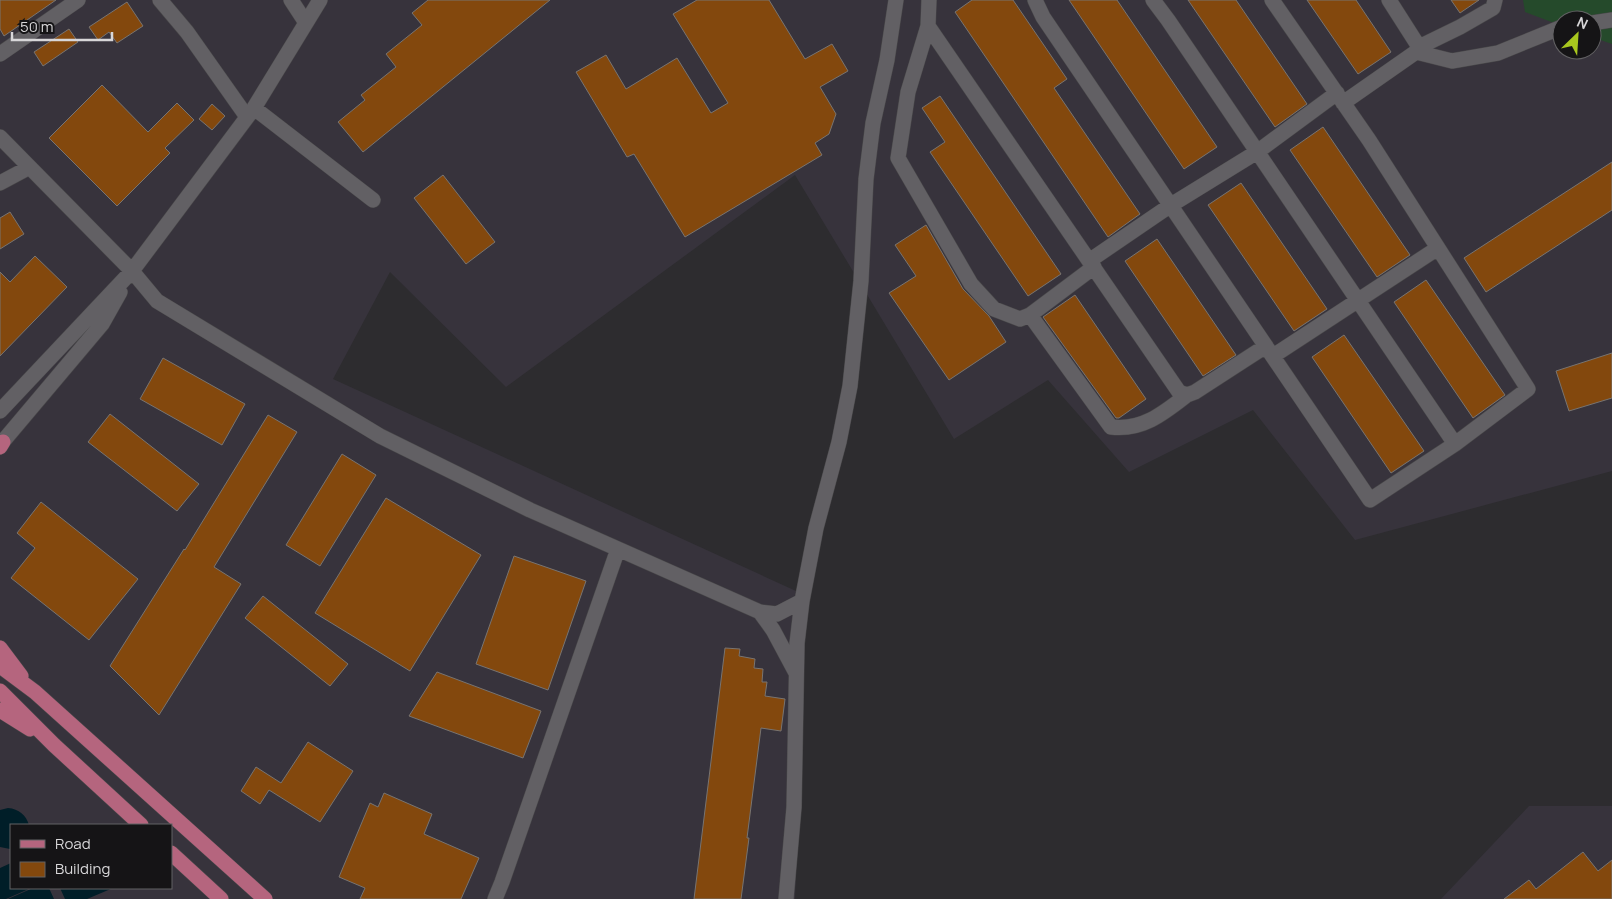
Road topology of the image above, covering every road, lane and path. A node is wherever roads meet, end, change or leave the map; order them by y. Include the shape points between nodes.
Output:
1 (78, 0) edge
2 (160, 0) edge
3 (291, 0) edge
4 (896, 0) edge
5 (929, 0) edge
6 (1035, 0) edge
7 (1153, 0) edge
8 (1272, 0) edge
9 (1388, 0) edge
10 (1495, 0) edge
11 (320, 2) edge
12 (306, 23) junction
13 (928, 26) junction
14 (1552, 31) edge
15 (1417, 49) junction
16 (0, 54) edge
17 (1340, 98) junction
18 (251, 113) junction
19 (0, 137) edge
20 (1257, 152) junction
21 (28, 168) junction
22 (0, 183) edge
23 (373, 200) dead end
24 (1171, 205) junction
25 (1438, 248) junction
26 (1091, 264) junction
27 (132, 271) junction
28 (1358, 300) junction
29 (1030, 315) junction
30 (1270, 351) junction
31 (1187, 396) junction
32 (0, 411) edge
33 (1454, 444) junction
34 (1, 445) edge
35 (618, 549) junction
36 (802, 601) junction
37 (760, 612) junction
38 (0, 648) edge
39 (0, 666) edge
40 (797, 675) junction
41 (0, 691) edge
42 (35, 692) junction
43 (0, 710) edge
44 (54, 745) junction
45 (140, 824) edge
46 (172, 854) edge
47 (221, 899) edge
48 (265, 899) edge
49 (495, 899) edge
50 (786, 899) edge

1 - 16 street
2 - 18 street
3 - 12 street
4 - 36 street via 866,179 861,281 850,386
5 - 13 street
6 - 24 street via 1043,17
7 - 20 street
8 - 17 street
9 - 15 street
10 - 15 street via 1492,8
11 - 12 street
12 - 18 street
13 - 26 street
13 - 29 street via 908,92 898,158 985,301 1007,315 1020,319
14 - 15 street via 1498,53 1452,61
15 - 17 street
17 - 20 street
17 - 25 street
18 - 23 street
18 - 27 street
19 - 21 street
20 - 24 street
20 - 28 street
21 - 22 street
21 - 27 street
24 - 26 street
24 - 30 street
25 - 28 street
25 - 33 street via 1528,389
26 - 29 street
26 - 31 street via 1179,392
27 - 32 street
27 - 34 street via 102,324
27 - 35 street via 157,301 380,436 530,510
28 - 30 street
28 - 33 street
29 - 31 street via 1111,427 1122,429 1156,419
30 - 31 street
30 - 33 street via 1370,500
35 - 37 street
35 - 49 street
36 - 37 street via 777,614
36 - 40 street
37 - 40 street
38 - 42 main road
39 - 42 main road
40 - 50 street via 794,807
41 - 44 main road
42 - 48 main road
43 - 44 main road
44 - 45 main road
46 - 47 main road

